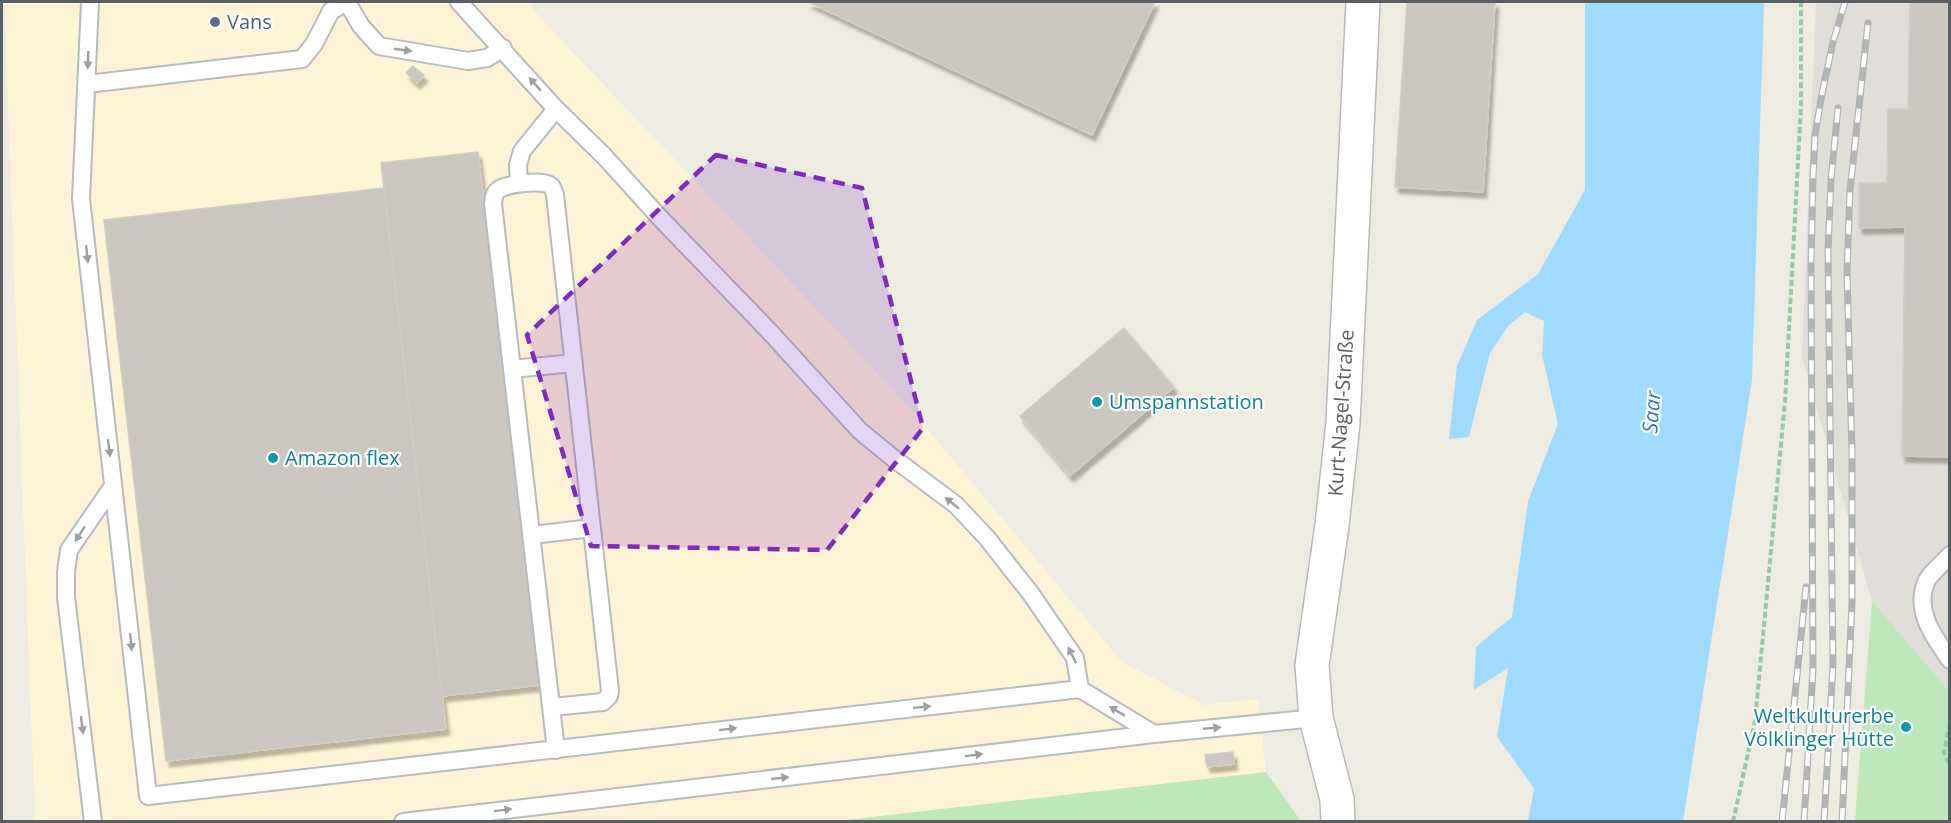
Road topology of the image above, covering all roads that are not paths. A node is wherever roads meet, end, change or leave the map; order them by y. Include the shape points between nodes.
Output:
1 (90, 2) edge
2 (347, 2) edge
3 (459, 2) edge
4 (1363, 2) edge
5 (329, 6) edge
6 (503, 48) junction
7 (87, 84) junction
8 (556, 108) junction
9 (519, 183) junction
10 (574, 363) junction
11 (512, 369) junction
12 (113, 486) junction
13 (592, 528) junction
14 (532, 535) junction
15 (1950, 555) edge
16 (1950, 660) edge
17 (1080, 689) junction
18 (552, 707) junction
19 (1316, 718) junction
20 (1154, 734) junction
21 (555, 750) junction
22 (93, 822) edge
23 (403, 822) edge
24 (1338, 822) edge

1 -> 7 lane
2 - 5 lane
2 -> 6 lane via 379,46 468,61 487,58
3 - 6 lane
4 - 19 street, Kurt-Nagel-Straße via 1343,423 1312,665
5 - 7 lane via 314,44 302,59
8 -> 6 lane
7 -> 12 lane via 81,199
8 - 9 lane via 522,151
17 -> 8 lane via 1075,658 987,538 956,505 860,431
9 - 10 lane via 548,184 555,195
9 - 11 lane via 499,189 493,204
10 - 11 lane
10 - 13 lane
11 - 14 lane
12 -> 21 lane via 148,796
12 -> 22 lane via 69,550 66,572
13 - 14 lane
13 - 18 lane via 609,696 603,702
14 - 18 lane
15 - 16 lane via 1927,580 1922,604 1929,628
20 -> 17 lane
21 -> 17 lane
18 - 21 lane
20 -> 19 lane
19 - 24 street, Kurt-Nagel-Straße via 1337,799
23 -> 20 lane

